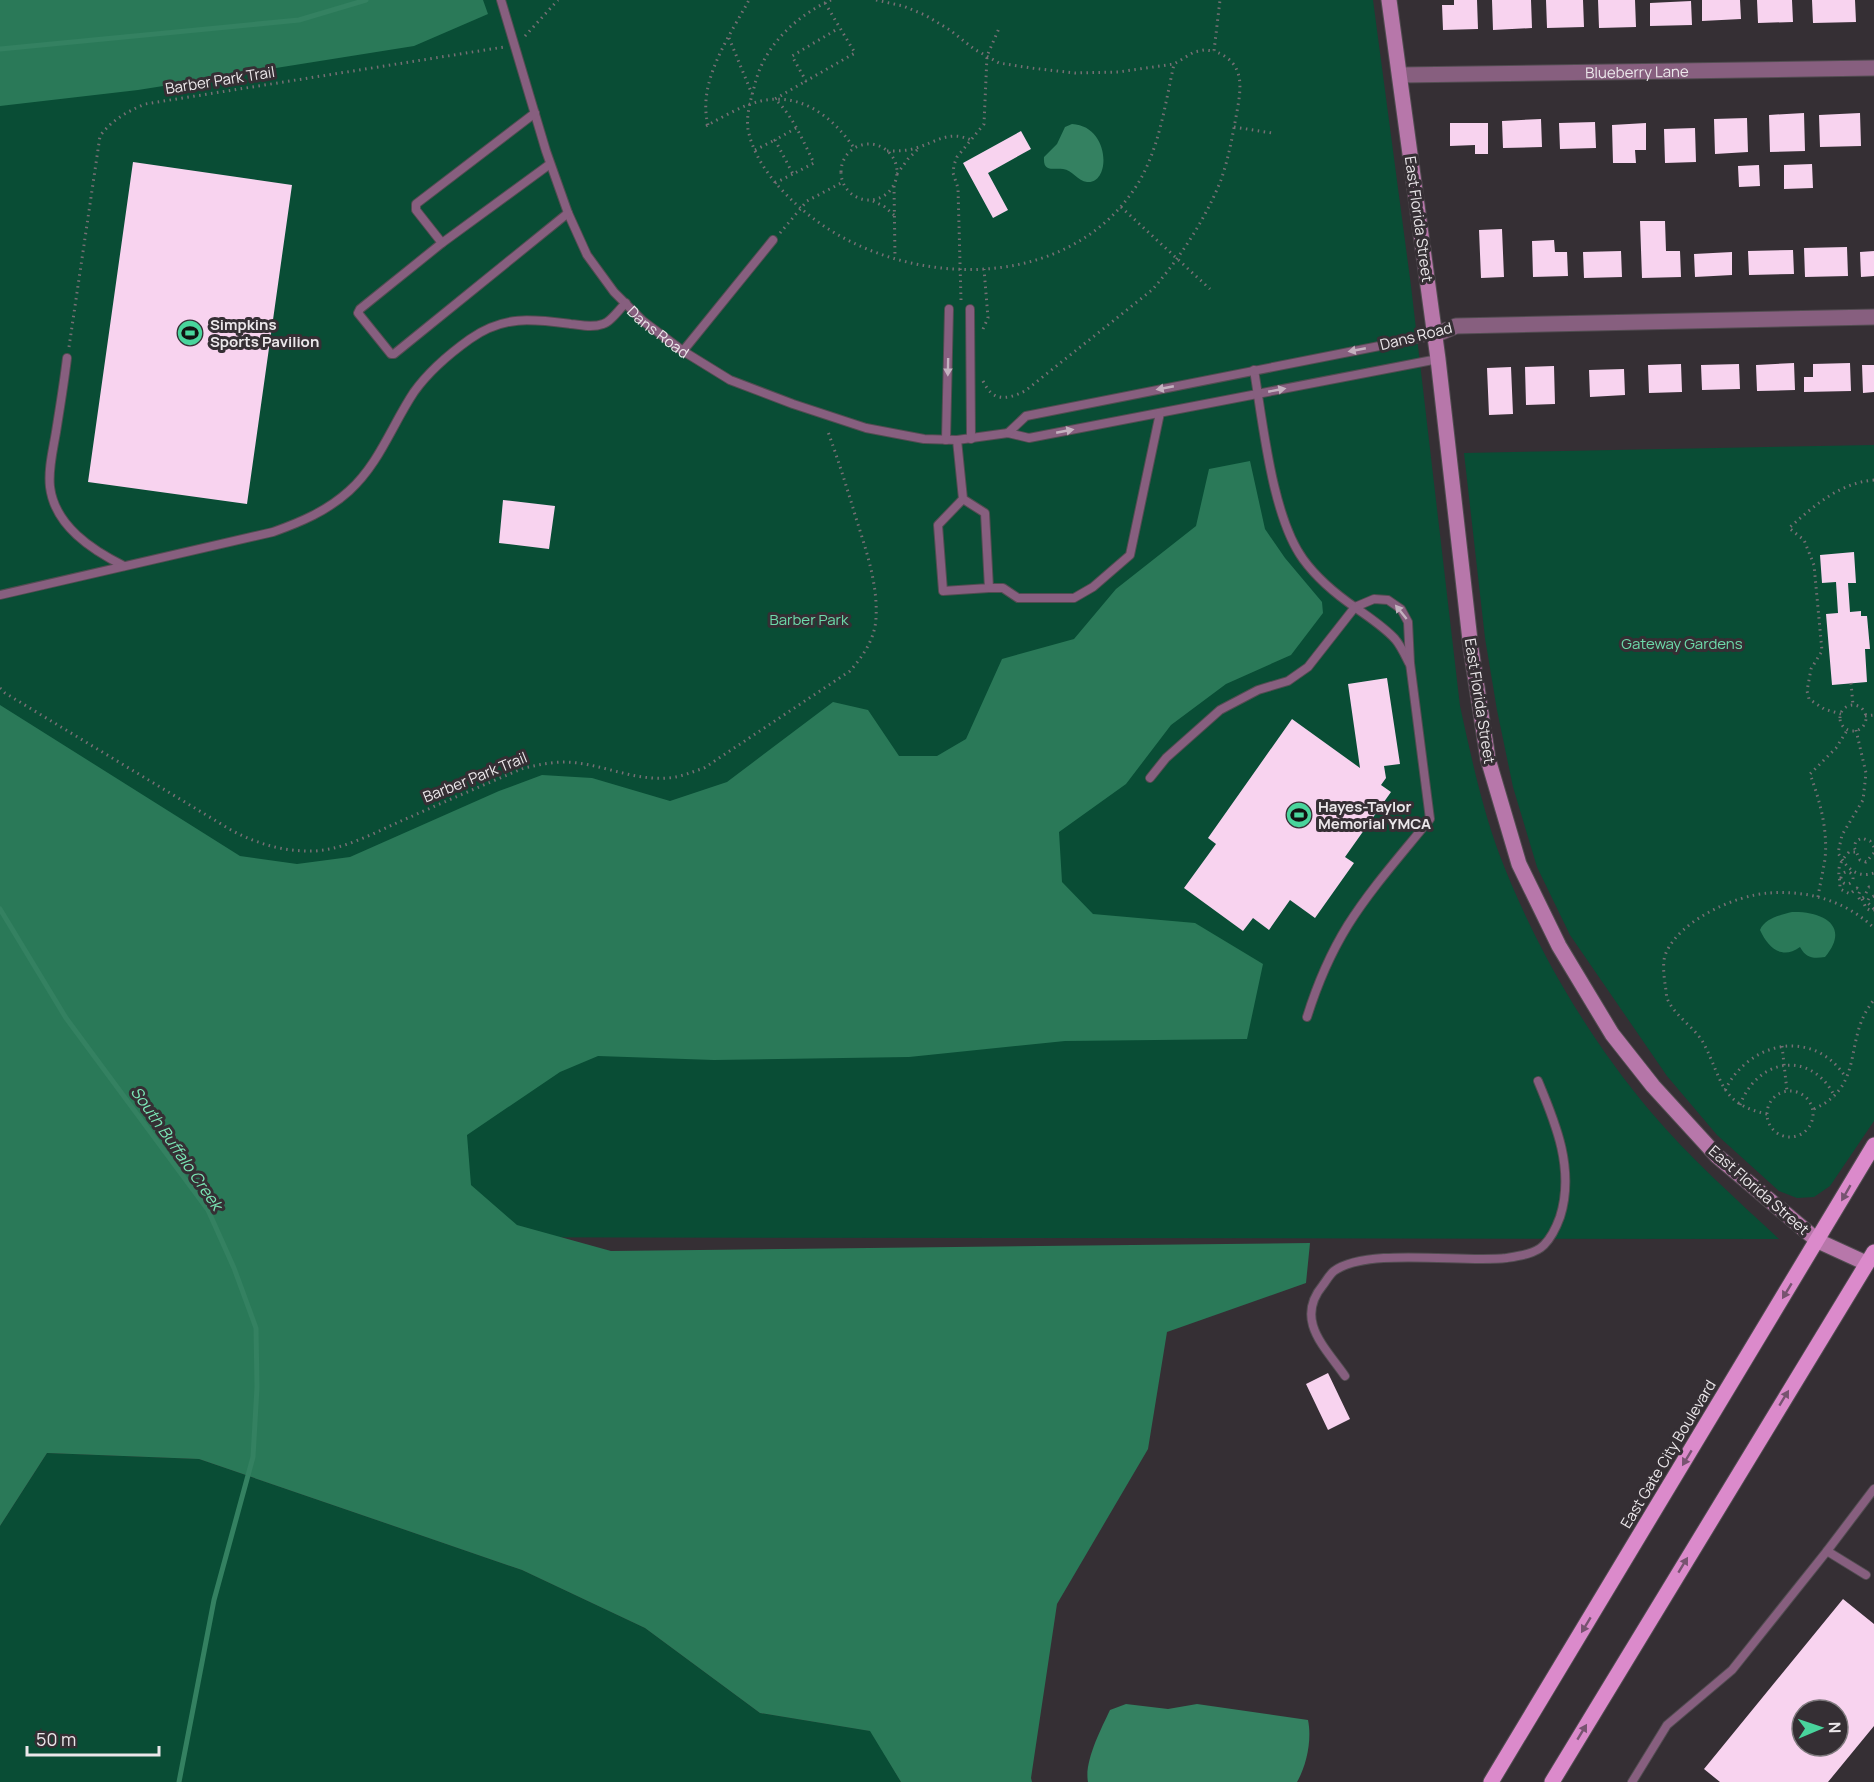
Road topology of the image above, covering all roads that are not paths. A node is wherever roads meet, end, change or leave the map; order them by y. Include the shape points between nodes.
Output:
1 (501, 0) edge
2 (1389, 0) edge
3 (1874, 68) edge
4 (1400, 75) junction
5 (534, 113) junction
6 (550, 164) junction
7 (568, 213) junction
8 (776, 238) road end
9 (442, 243) junction
10 (626, 303) junction
11 (950, 309) dead end
12 (970, 309) dead end
13 (1874, 317) edge
14 (1435, 335) junction
15 (683, 351) junction
16 (67, 358) road end
17 (1438, 359) junction
18 (1254, 370) junction
19 (1258, 394) junction
20 (1160, 413) junction
21 (1008, 433) junction
22 (971, 439) junction
23 (946, 440) junction
24 (957, 440) junction
25 (963, 499) junction
26 (124, 566) junction
27 (989, 588) junction
28 (0, 595) edge
29 (1354, 608) junction
30 (1410, 663) junction
31 (1150, 778) dead end
32 (1307, 1017) dead end
33 (1538, 1081) dead end
34 (1874, 1144) edge
35 (1818, 1241) junction
36 (1871, 1261) edge
37 (1345, 1377) dead end
38 (1874, 1489) edge
39 (1827, 1551) junction
40 (1866, 1575) dead end
41 (1491, 1782) edge
42 (1552, 1782) edge
43 (1632, 1782) edge

1 - 5 lane, Dans Road
2 - 4 main road, East Florida Street
3 - 4 street, Blueberry Lane
4 - 14 main road, East Florida Street
5 - 6 lane, Dans Road
5 - 9 lane via 416,204 416,210
6 - 7 lane, Dans Road
6 - 9 lane
7 - 9 lane via 391,354 358,313
7 - 10 lane, Dans Road via 587,255
8 - 15 lane
10 - 15 lane, Dans Road
10 - 26 lane via 605,324 513,320 471,338 427,375 365,474 349,491 303,522
11 -> 23 lane
12 - 22 lane
13 - 14 street, Dans Road via 1456,326
14 - 17 main road, East Florida Street
14 -> 18 lane, Dans Road
15 - 23 lane, Dans Road via 730,380 866,428
16 - 26 lane via 50,489 70,528 86,544
19 -> 17 lane, Dans Road
17 - 35 main road, East Florida Street via 1471,649 1488,759 1519,864 1559,946 1612,1034 1717,1156
18 - 19 lane
18 -> 21 lane, Dans Road via 1026,416
19 - 20 lane, Dans Road
19 - 29 lane via 1275,491 1286,526 1302,559
21 -> 20 lane, Dans Road via 1029,438
20 - 27 lane via 1130,555 1074,598 1018,598 1003,588
21 - 22 lane, Dans Road
22 - 24 lane, Dans Road
23 - 24 lane, Dans Road
24 - 25 lane
25 - 27 lane via 985,513
25 - 27 lane via 938,525 943,591
26 - 28 lane
29 - 30 lane via 1378,623
30 -> 29 lane via 1408,622 1401,609 1388,600 1374,599
29 - 31 lane via 1308,667 1288,681 1258,690 1220,710 1166,758
30 - 32 lane via 1430,819 1348,925 1325,967
33 - 37 lane via 1563,1152 1564,1206 1555,1231 1543,1246 1521,1256 1486,1260 1359,1260 1334,1271 1315,1294 1309,1312 1316,1334
34 -> 35 main road, East Gate City Boulevard
35 - 36 main road, East Florida Street
35 -> 41 main road, East Gate City Boulevard
42 -> 36 main road
38 - 39 lane
39 - 40 lane
39 - 43 lane via 1731,1670 1667,1725

